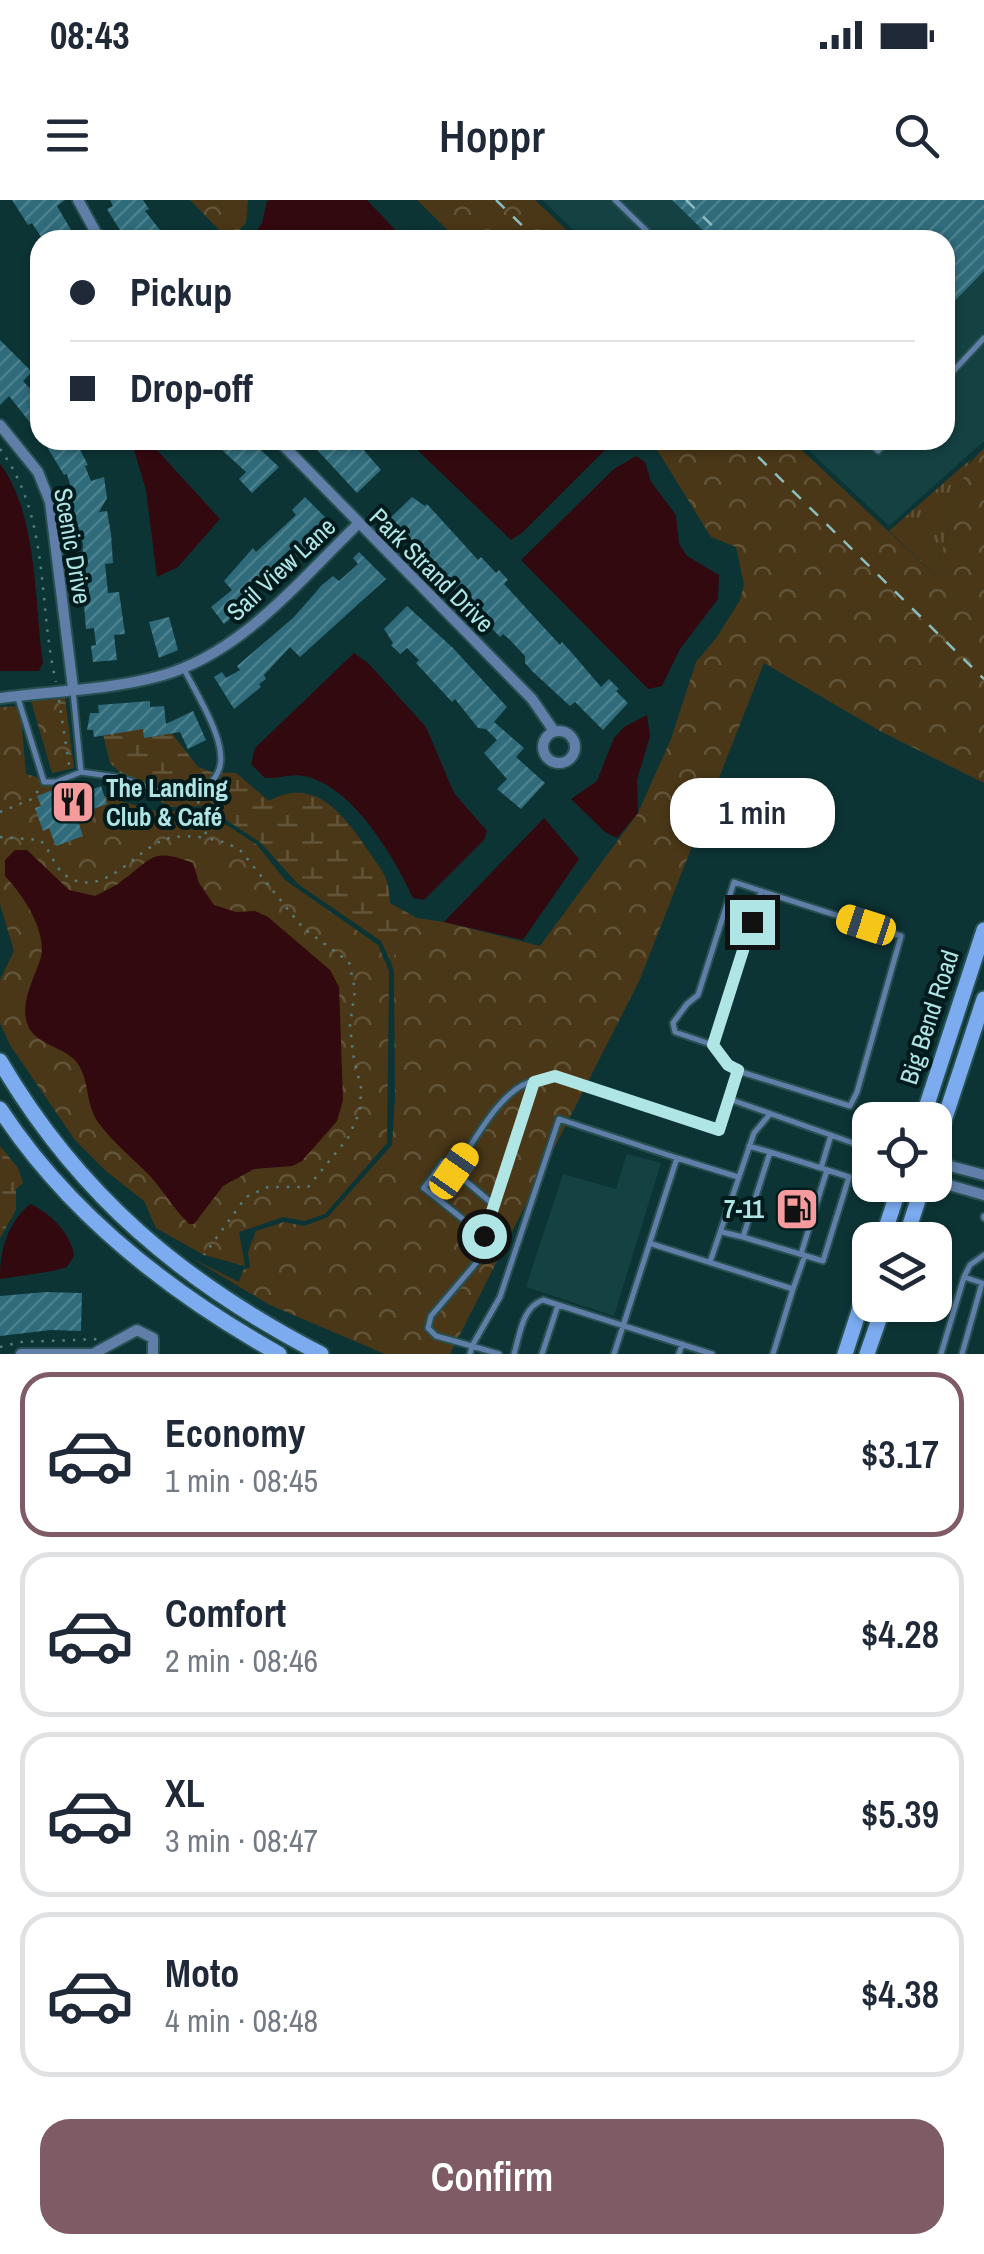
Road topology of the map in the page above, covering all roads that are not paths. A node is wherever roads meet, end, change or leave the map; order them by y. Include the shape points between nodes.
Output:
1 (78, 200) edge
2 (614, 200) edge
3 (94, 230) edge
4 (646, 230) edge
5 (984, 338) edge
6 (955, 369) edge
7 (0, 425) edge
8 (288, 450) edge
9 (358, 524) junction
10 (184, 668) junction
11 (72, 688) junction
12 (17, 696) junction
13 (0, 698) edge
14 (554, 731) dead end
15 (81, 772) junction
16 (761, 891) junction
17 (984, 930) edge
18 (984, 999) edge
19 (713, 1045) junction
20 (0, 1060) edge
21 (738, 1070) junction
22 (534, 1082) junction
23 (729, 1099) junction
24 (928, 1102) edge
25 (950, 1102) edge
26 (0, 1109) edge
27 (770, 1114) junction
28 (831, 1135) junction
29 (852, 1143) edge
30 (749, 1146) junction
31 (770, 1152) junction
32 (677, 1158) junction
33 (952, 1167) edge
34 (824, 1169) junction
35 (454, 1171) junction
36 (984, 1175) edge
37 (738, 1176) junction
38 (952, 1186) edge
39 (984, 1195) edge
40 (494, 1205) junction
41 (720, 1231) junction
42 (484, 1236) junction
43 (743, 1237) junction
44 (652, 1244) junction
45 (802, 1255) junction
46 (984, 1255) edge
47 (710, 1262) junction
48 (964, 1277) junction
49 (983, 1284) edge
50 (794, 1289) junction
51 (558, 1304) junction
52 (855, 1322) edge
53 (878, 1322) edge
54 (624, 1326) junction
55 (682, 1344) junction
56 (469, 1352) edge
57 (21, 1354) edge
58 (93, 1354) edge
59 (154, 1354) edge
60 (279, 1354) edge
61 (321, 1354) edge
62 (498, 1354) edge
63 (514, 1354) edge
64 (542, 1354) edge
65 (614, 1354) edge
66 (679, 1354) edge
67 (712, 1354) edge
68 (773, 1354) edge
69 (844, 1354) edge
70 (868, 1354) edge
71 (941, 1354) edge
72 (962, 1354) edge

1 - 3 street
2 - 4 lane
5 - 6 lane
7 - 11 street, Scenic Drive via 38,472 50,502
8 - 9 street, Park Strand Drive
9 - 10 street, Sail View Lane via 262,617 224,648
9 - 14 street, Park Strand Drive via 532,699
10 - 11 street, Sail View Lane via 138,682
10 - 15 lane via 220,744 218,773 196,794 165,794
11 - 12 street, Sail View Lane
11 - 15 lane
12 - 13 street, Sail View Lane
12 - 15 lane via 44,782
16 - 19 lane
16 - 19 lane via 734,882 698,995 673,1023 675,1032
16 - 21 lane via 901,936 850,1106
17 - 24 street, Big Bend Road
18 - 25 street, Big Bend Road
19 - 21 lane
20 - 61 street via 65,1155 132,1227 210,1291
21 - 23 lane
22 - 23 lane via 555,1076 719,1130
22 - 35 lane via 520,1084 505,1098
22 - 40 lane
23 - 27 lane
26 - 60 street via 67,1193 155,1274
27 - 28 lane
27 - 30 lane
28 - 29 lane
28 - 34 lane
30 - 31 lane
30 - 37 lane
31 - 34 lane
31 - 43 lane
32 - 37 lane
32 - 44 lane
32 - 56 lane via 559,1118 500,1297
33 - 36 street
34 - 45 lane
34 - 45 lane via 849,1177 824,1261
35 - 40 lane
35 - 42 lane via 443,1162 424,1188
37 - 41 lane
38 - 39 street
40 - 42 lane
41 - 43 lane
41 - 47 lane
42 - 56 lane via 477,1262 428,1328
43 - 45 lane
44 - 47 lane
44 - 54 lane
45 - 50 lane
46 - 48 lane
47 - 50 lane
48 - 49 lane
48 - 71 lane
49 - 72 lane
50 - 68 lane
51 - 54 lane
51 - 63 lane via 534,1302
51 - 64 lane
52 - 69 street
53 - 70 street
54 - 55 lane
54 - 65 lane
55 - 66 lane
55 - 67 lane
56 - 62 lane
57 - 58 street
58 - 59 street via 137,1330 153,1338

